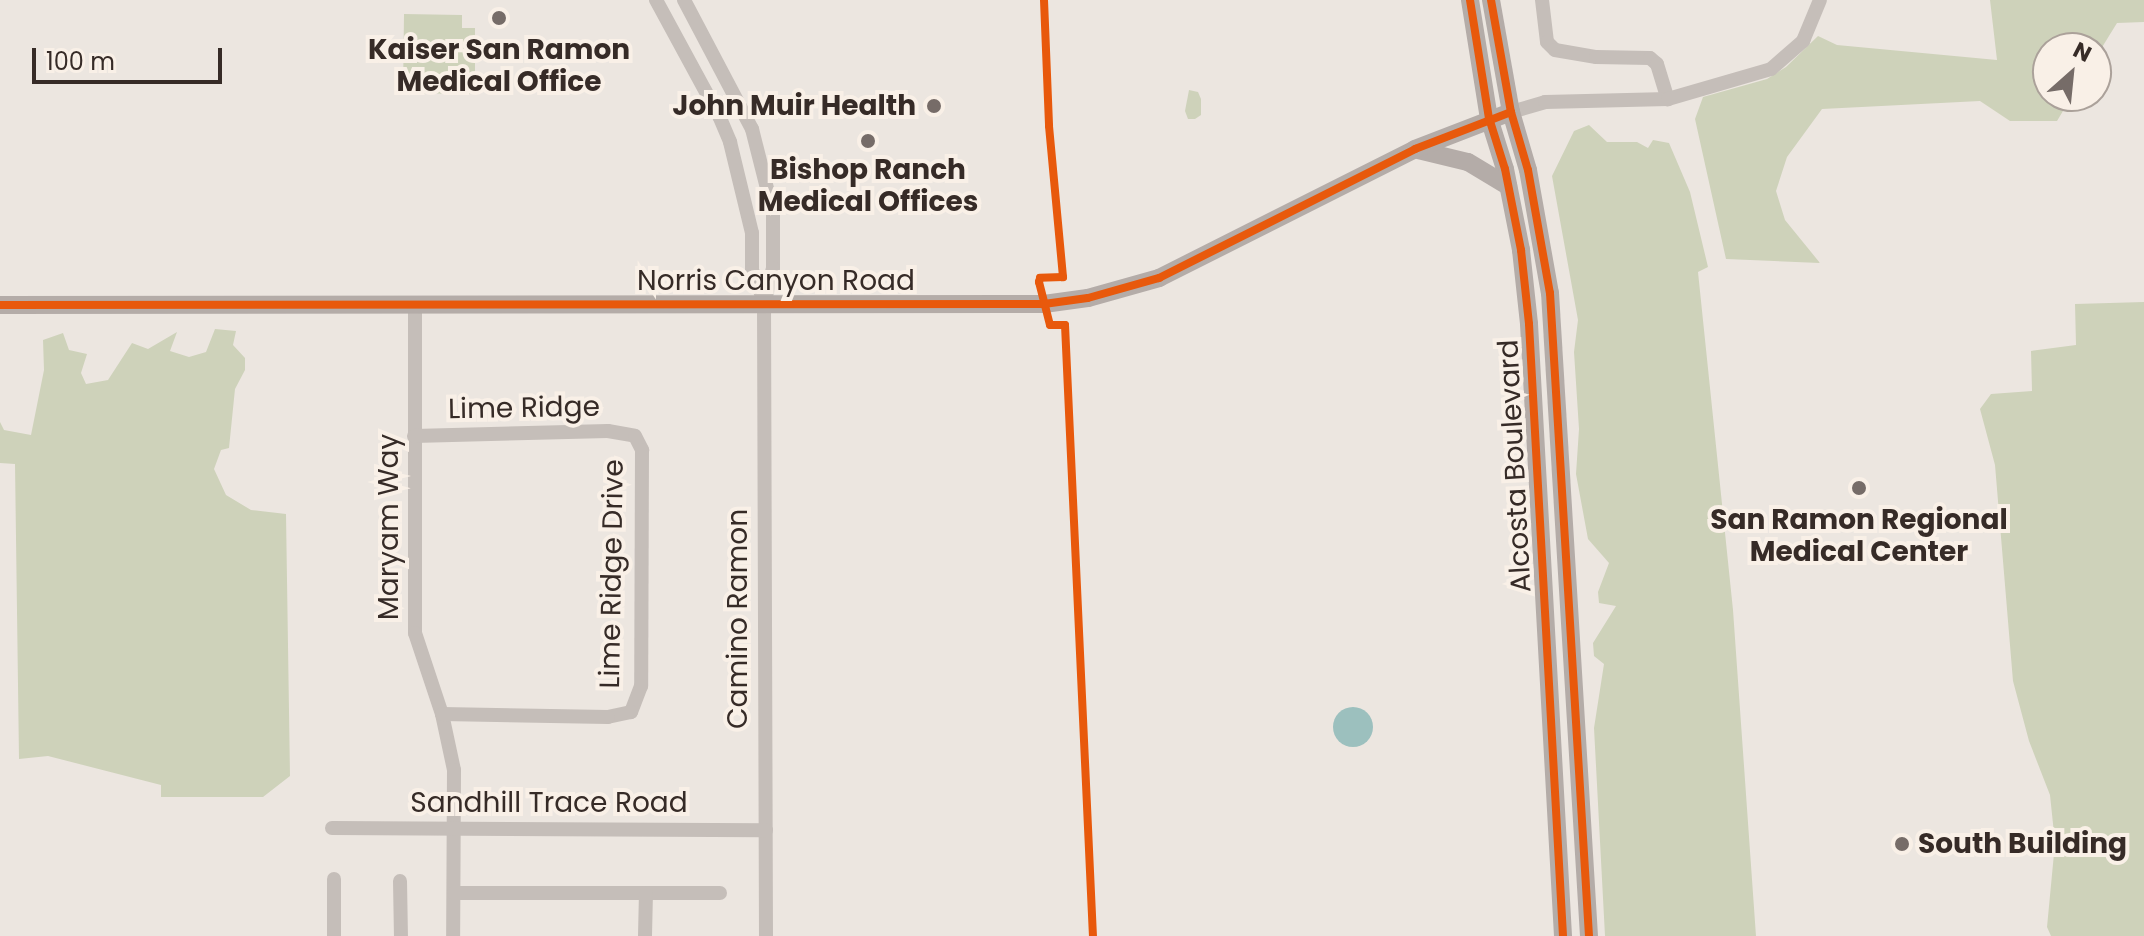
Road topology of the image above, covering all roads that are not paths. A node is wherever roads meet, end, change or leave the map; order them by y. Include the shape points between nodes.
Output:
1 (656, 0) edge
2 (684, 0) edge
3 (1470, 0) edge
4 (1491, 0) edge
5 (1542, 0) edge
6 (1820, 0) edge
7 (1668, 99) junction
8 (1511, 112) junction
9 (1489, 118) junction
10 (1415, 149) junction
11 (1508, 186) junction
12 (415, 303) junction
13 (764, 303) junction
14 (0, 305) edge
15 (414, 436) junction
16 (635, 436) joint
17 (442, 714) junction
18 (332, 828) dead end
19 (454, 829) junction
20 (766, 830) junction
21 (334, 879) dead end
22 (400, 881) dead end
23 (454, 893) junction
24 (646, 893) junction
25 (720, 893) dead end
26 (334, 936) edge
27 (401, 936) edge
28 (453, 936) edge
29 (645, 936) edge
30 (766, 936) edge
31 (1563, 936) edge
32 (1589, 936) edge

1 - 13 street, Camino Ramon via 730,142 752,233 752,270
2 - 13 street, Camino Ramon via 738,97 762,158 773,212 773,268
3 - 9 main road, Alcosta Boulevard
4 - 8 main road, Alcosta Boulevard
5 - 7 street via 1547,42 1555,50 1650,58
6 - 7 street via 1803,41 1771,69
7 - 8 street via 1545,102
8 - 9 main road, Norris Canyon Road
8 - 32 main road, Alcosta Boulevard via 1531,184 1550,293
9 - 10 main road, Norris Canyon Road
9 - 11 main road, Alcosta Boulevard
10 - 11 main road via 1468,162
10 - 13 main road, Norris Canyon Road via 1138,287 1044,304
11 - 31 main road, Alcosta Boulevard via 1529,324
12 - 13 main road, Norris Canyon Road
12 - 14 main road, Norris Canyon Road
12 - 15 street, Maryam Way
13 - 20 street, Camino Ramon
15 - 16 street, Lime Ridge via 559,431
15 - 17 street, Maryam Way via 415,633
16 - 17 street, Lime Ridge Drive via 642,450 643,607 641,686 631,712 608,717
17 - 19 street, Maryam Way via 454,770
18 - 19 street, Sandhill Trace Road
19 - 20 street, Sandhill Trace Road
19 - 23 street, Maryam Way
20 - 30 street, Camino Ramon
21 - 26 street
22 - 27 street
23 - 24 street
23 - 28 street, Maryam Way
24 - 25 street
24 - 29 street

